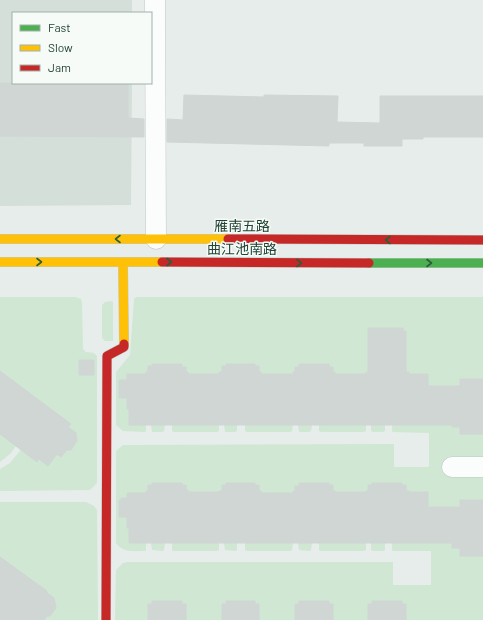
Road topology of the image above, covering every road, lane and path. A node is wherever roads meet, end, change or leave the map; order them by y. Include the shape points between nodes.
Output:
1 (155, 0) edge
2 (0, 239) edge
3 (156, 239) junction
4 (483, 240) edge
5 (0, 262) edge
6 (123, 262) junction
7 (483, 263) edge
8 (452, 467) dead end
9 (483, 467) edge
10 (106, 620) edge

1 - 3 street
3 -> 2 main road, 雁南五路
4 -> 3 main road, 雁南五路
5 -> 6 main road, 曲江池南路
6 -> 7 main road, 曲江池南路
6 - 10 main road via 124,347 107,356
8 - 9 street

